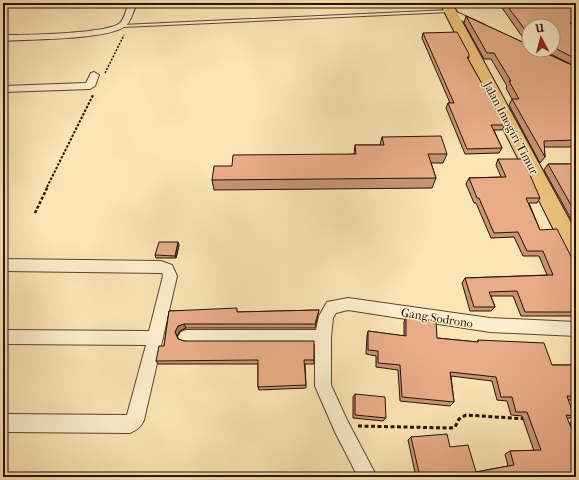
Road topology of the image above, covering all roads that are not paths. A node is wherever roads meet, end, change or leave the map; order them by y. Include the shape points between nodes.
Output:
1 (133, 3) edge
2 (449, 9) edge
3 (126, 26) junction
4 (488, 29) edge
5 (3, 38) edge
6 (99, 74) road end
7 (3, 89) edge
8 (576, 252) edge
9 (5, 269) edge
10 (576, 329) edge
11 (3, 337) edge
12 (186, 337) dead end
13 (323, 337) junction
14 (155, 338) junction
15 (3, 423) edge
16 (368, 477) edge

1 - 3 street
2 - 3 lane
2 - 4 street
2 - 8 main road, Jalan Imogiri Timur
3 - 5 street via 92,32
6 - 7 street via 90,91
9 - 14 street via 128,266 168,268 170,276
10 - 13 street, Gang Sodrono via 538,330 493,326 342,304 332,307 326,316
11 - 14 street
12 - 13 street
13 - 16 street, Gang Sodrono via 323,386
14 - 15 street via 137,414 130,424

